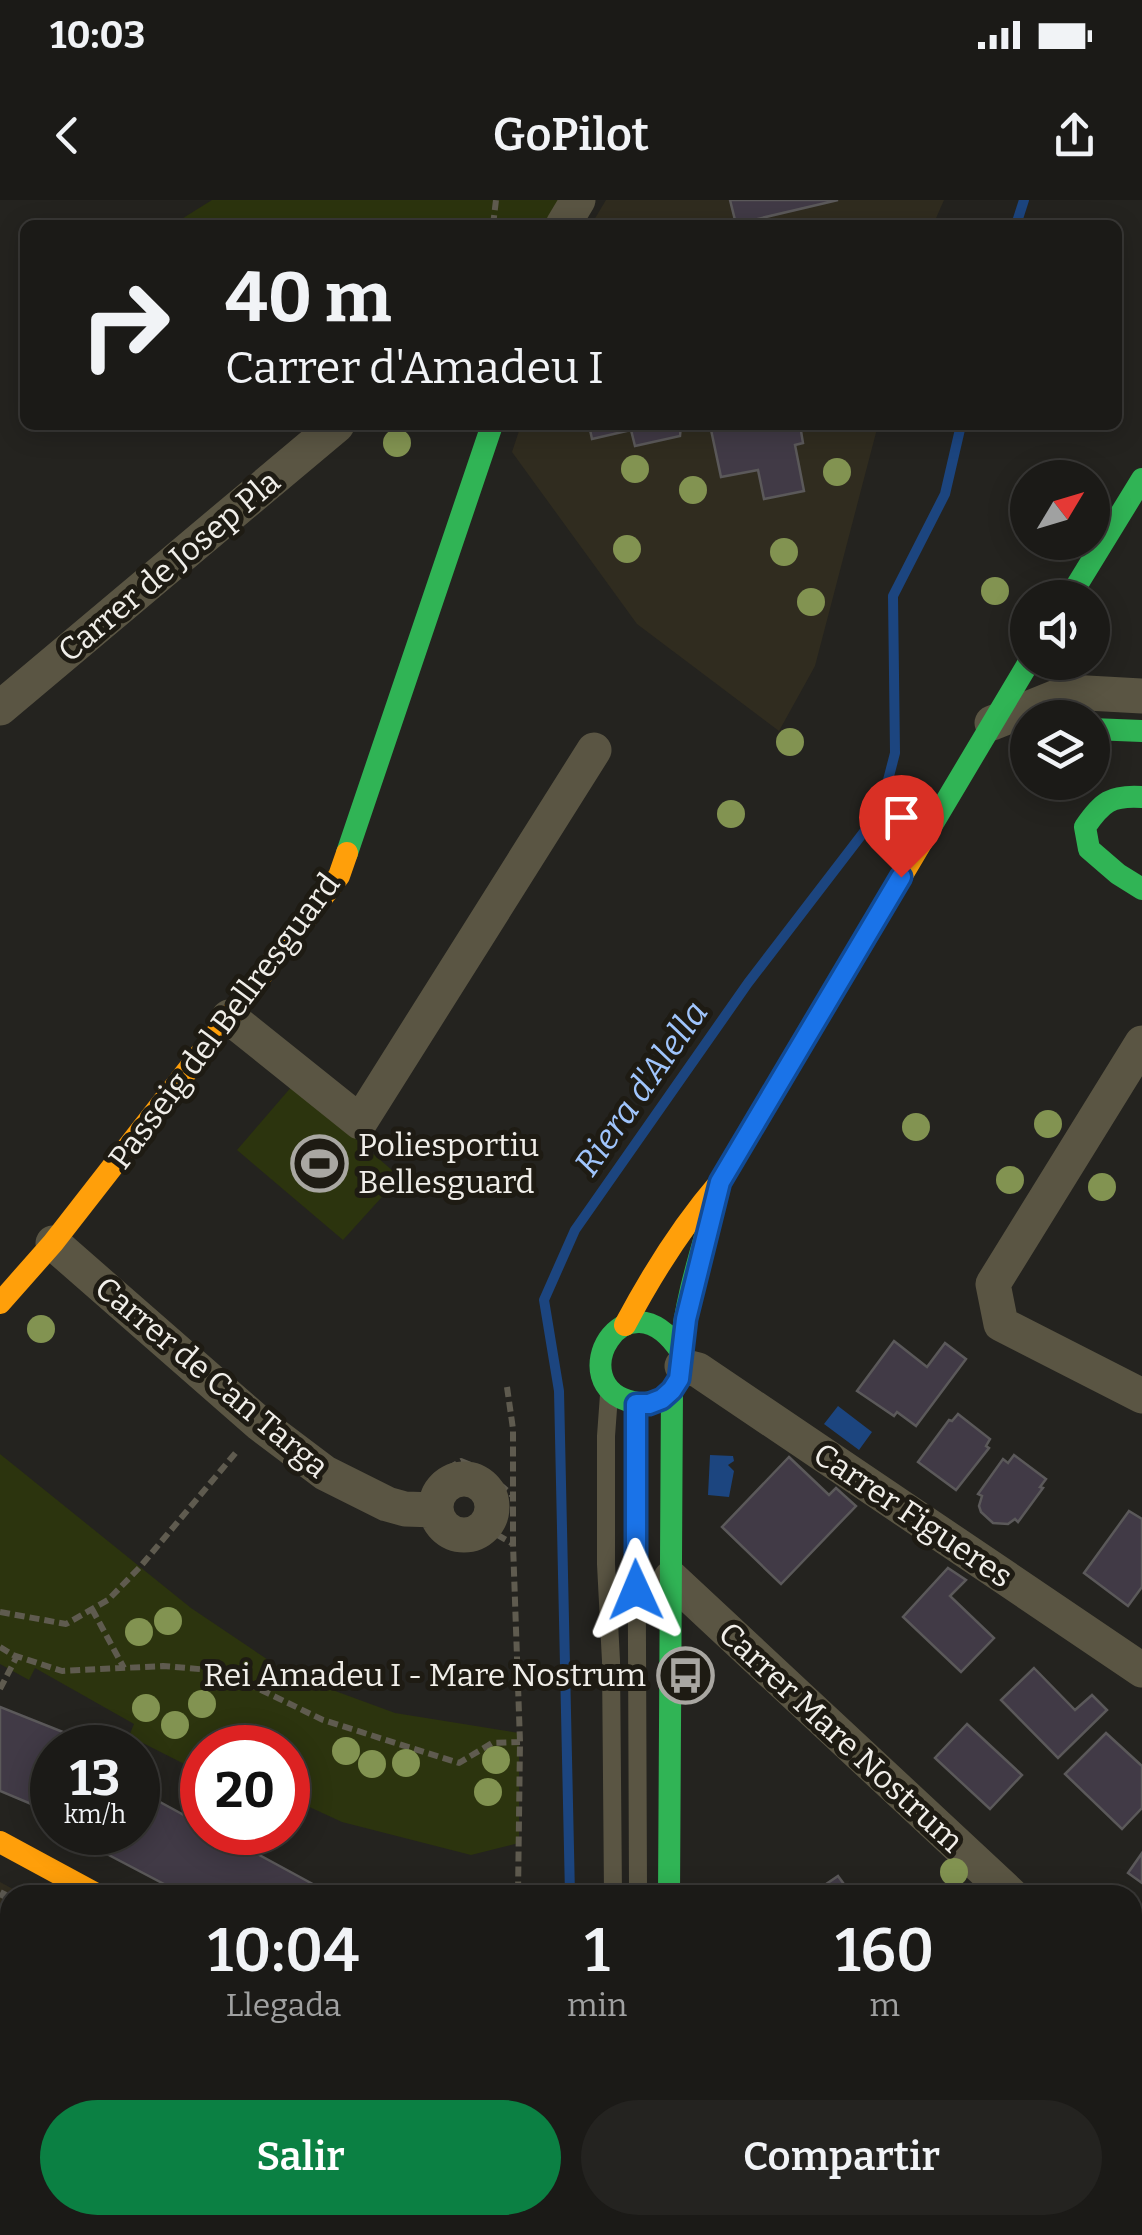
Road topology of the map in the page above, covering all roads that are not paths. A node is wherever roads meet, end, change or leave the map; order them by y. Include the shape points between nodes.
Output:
1 (332, 430) edge
2 (490, 430) edge
3 (1142, 479) edge
4 (1080, 580) edge
5 (1018, 680) edge
6 (1142, 696) edge
7 (0, 708) edge
8 (992, 723) junction
9 (1010, 724) edge
10 (1110, 729) edge
11 (1142, 732) edge
12 (594, 750) dead end
13 (1142, 797) edge
14 (1142, 889) edge
15 (229, 1017) junction
16 (1142, 1043) edge
17 (720, 1182) junction
18 (53, 1243) junction
19 (0, 1303) edge
20 (625, 1325) junction
21 (678, 1369) junction
22 (609, 1389) junction
23 (1142, 1396) edge
24 (642, 1404) junction
25 (436, 1510) junction
26 (671, 1529) junction
27 (671, 1578) junction
28 (1142, 1670) edge
29 (0, 1842) edge
30 (80, 1885) edge
31 (612, 1885) edge
32 (638, 1885) edge
33 (669, 1885) edge
34 (1001, 1885) edge

1 - 7 street, Carrer de Josep Pla
2 - 15 street, Passeig del Bellresguard via 339,876
3 - 4 street
5 - 8 street
6 - 8 street via 1069,692
8 - 9 street
8 - 17 street
10 - 11 street
12 - 15 street via 360,1122
13 - 14 street via 1099,805 1085,827 1089,849
15 - 18 street, Passeig del Bellresguard
16 - 23 street via 993,1284 1001,1324
17 - 20 street via 700,1203
17 - 21 street
18 - 19 street, Passeig del Bellresguard
18 - 25 street, Carrer de Can Targa via 325,1474 406,1509
20 - 21 street via 665,1329 675,1339
20 - 22 street via 612,1333 600,1361
21 - 24 street via 662,1399
21 - 26 street
21 - 28 street, Carrer Figueres via 698,1370
22 - 24 street
22 - 31 lane
24 - 26 street
24 - 32 lane
25 - 25 street via 447,1484 474,1481 492,1501 490,1520 498,1536 455,1533
26 - 27 street
27 - 33 street
27 - 34 street, Carrer Mare Nostrum
29 - 30 street

